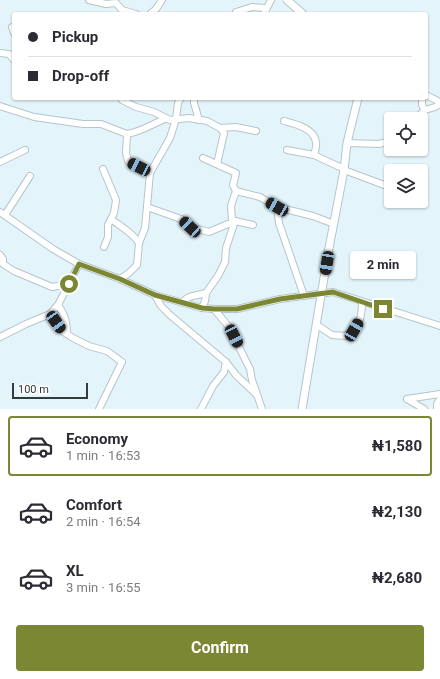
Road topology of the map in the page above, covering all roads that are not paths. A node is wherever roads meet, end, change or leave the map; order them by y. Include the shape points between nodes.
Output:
1 (90, 0) edge
2 (162, 0) edge
3 (271, 0) edge
4 (287, 0) edge
5 (265, 11) edge
6 (129, 12) edge
7 (152, 12) edge
8 (236, 12) dead end
9 (301, 12) edge
10 (0, 53) edge
11 (12, 58) edge
12 (428, 96) edge
13 (122, 100) dead end
14 (180, 100) edge
15 (194, 100) edge
16 (358, 100) edge
17 (422, 100) edge
18 (440, 103) edge
19 (0, 106) edge
20 (425, 110) joint
21 (165, 118) junction
22 (176, 119) junction
23 (199, 120) junction
24 (284, 121) dead end
25 (220, 128) junction
26 (256, 131) dead end
27 (127, 134) junction
28 (347, 143) junction
29 (384, 143) edge
30 (25, 150) dead end
31 (287, 150) dead end
32 (314, 155) junction
33 (202, 158) dead end
34 (0, 162) edge
35 (217, 164) junction
36 (103, 169) dead end
37 (344, 170) junction
38 (150, 173) junction
39 (30, 176) dead end
40 (384, 185) edge
41 (236, 191) junction
42 (147, 207) junction
43 (277, 207) junction
44 (2, 213) edge
45 (111, 219) junction
46 (234, 223) junction
47 (334, 224) junction
48 (253, 225) dead end
49 (139, 243) junction
50 (104, 247) dead end
51 (0, 255) edge
52 (79, 264) junction
53 (120, 279) junction
54 (69, 284) junction
55 (206, 293) junction
56 (322, 294) junction
57 (155, 295) junction
58 (304, 296) junction
59 (182, 302) junction
60 (362, 302) junction
61 (58, 305) junction
62 (202, 308) junction
63 (214, 309) junction
64 (50, 314) junction
65 (64, 314) junction
66 (317, 325) junction
67 (440, 326) edge
68 (67, 334) junction
69 (0, 337) edge
70 (226, 362) junction
71 (256, 394) junction
72 (440, 394) edge
73 (440, 399) edge
74 (99, 409) edge
75 (201, 409) edge
76 (262, 409) edge
77 (302, 409) edge
78 (424, 409) edge
79 (437, 409) edge

1 - 6 street via 106,4 116,3 122,10
2 - 7 street
3 - 5 street
4 - 9 street
5 - 8 street via 252,7
10 - 11 street via 9,54
12 - 18 street
13 - 21 street
14 - 22 street
15 - 23 street
16 - 28 street
17 - 20 street
18 - 20 street
19 - 27 street via 34,117 101,124
21 - 22 street
21 - 27 street via 138,132
22 - 23 street
22 - 38 street via 170,138
23 - 25 street
24 - 32 street via 300,125 311,132 316,142
25 - 26 street via 236,127
25 - 35 street via 224,133
27 - 38 street via 128,161
28 - 29 street
28 - 37 street
30 - 34 street
31 - 32 street
32 - 37 street
33 - 35 street
35 - 41 street via 236,173 233,185
36 - 45 street via 116,200
37 - 40 street
37 - 47 street
38 - 42 street
39 - 44 street
41 - 43 street via 260,197
41 - 46 street via 231,206
42 - 46 street via 181,219 190,227 209,232
42 - 49 street via 145,228
43 - 47 street
43 - 58 street via 279,223
44 - 52 street
45 - 49 street
45 - 50 street
46 - 48 street
46 - 55 street via 226,248 225,262
47 - 56 street
49 - 53 street via 137,265
51 - 54 street via 3,264 52,287
52 - 53 street
52 - 54 street
53 - 57 street
54 - 61 street
55 - 59 street via 189,297
55 - 62 street
56 - 58 street
56 - 60 street via 337,293
56 - 66 street
57 - 59 street
57 - 70 street via 170,315
58 - 63 street via 237,309
59 - 62 street
60 - 66 street via 362,316 354,330 346,336 332,335
60 - 67 street
61 - 64 street
61 - 65 street
62 - 63 street
63 - 71 street via 229,327 250,369
64 - 65 street
64 - 68 street
64 - 69 street
65 - 68 street
66 - 77 street
68 - 74 street via 89,346 107,351 122,362
70 - 71 street
70 - 75 street via 224,372
71 - 76 street
72 - 78 street via 407,399
73 - 79 street

